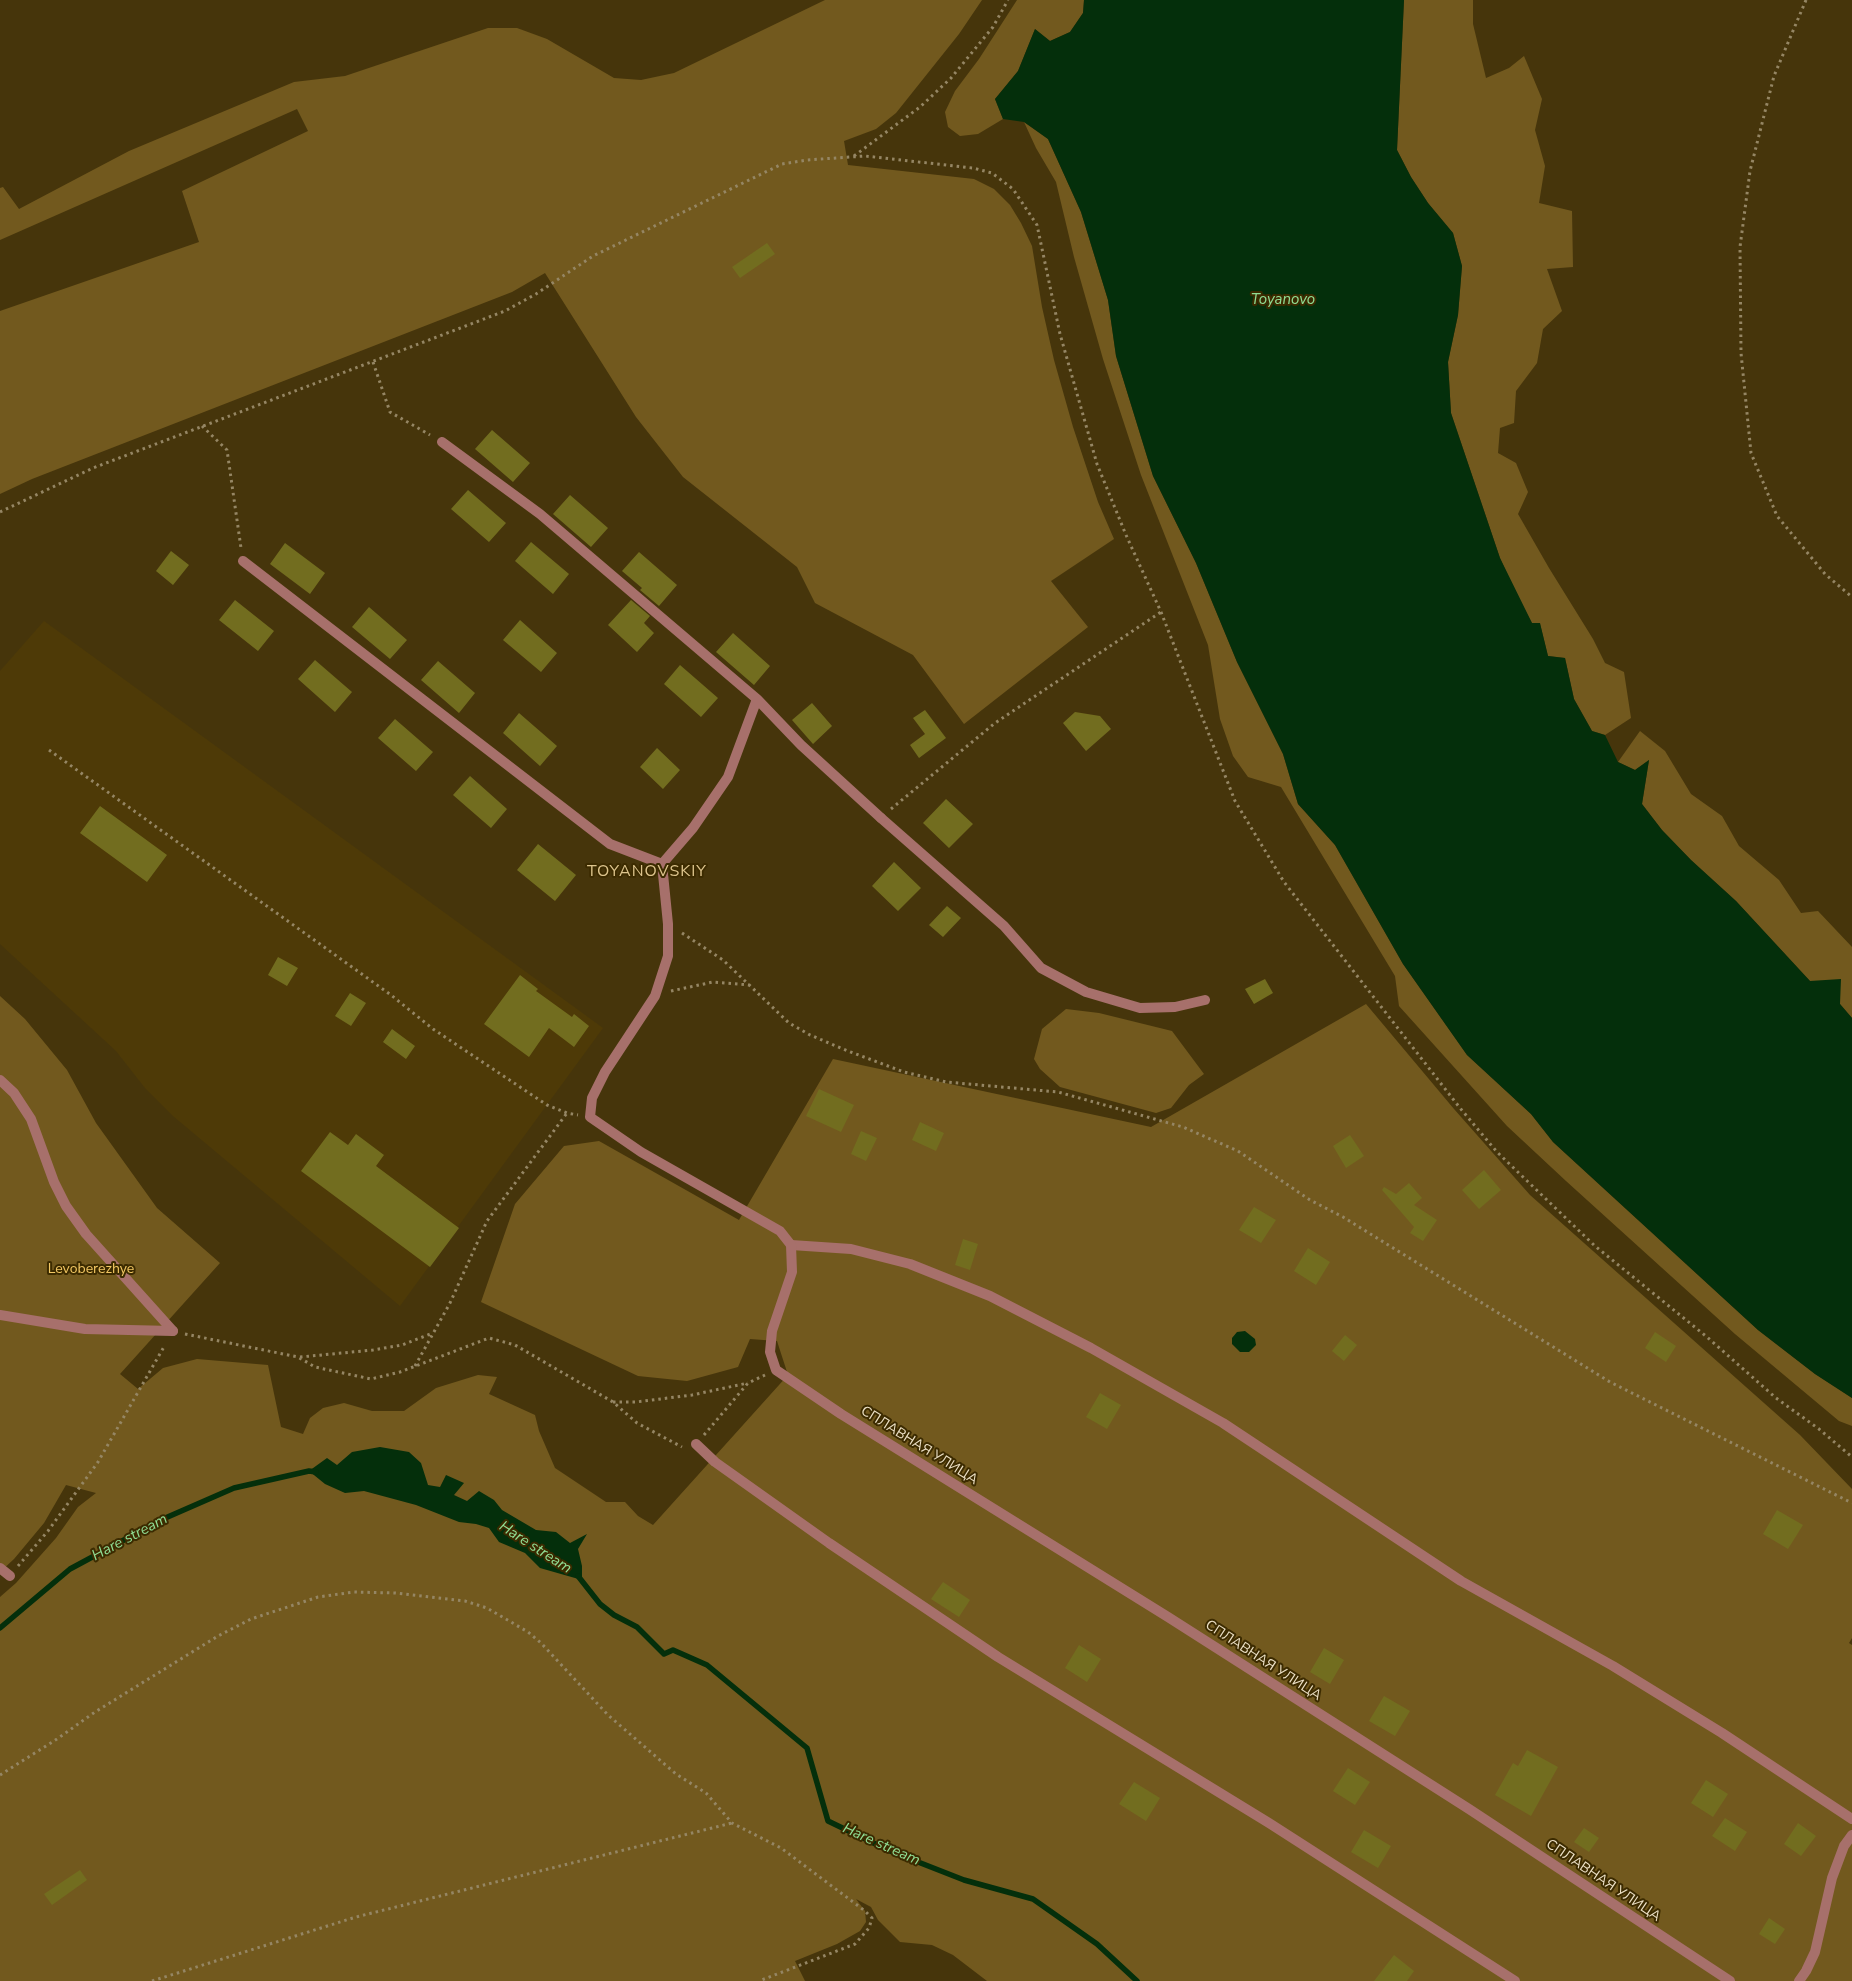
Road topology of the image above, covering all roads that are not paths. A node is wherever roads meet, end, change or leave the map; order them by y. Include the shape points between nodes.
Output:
1 (442, 442) road end
2 (243, 560) road end
3 (757, 699) junction
4 (662, 864) junction
5 (1205, 1000) dead end
6 (0, 1080) edge
7 (791, 1245) junction
8 (0, 1315) edge
9 (696, 1444) road end
10 (0, 1568) edge
11 (10, 1576) road end
12 (1852, 1819) edge
13 (1852, 1835) edge
14 (1515, 1981) edge
15 (1730, 1981) edge
16 (1799, 1981) edge

1 - 3 street via 540,514
2 - 4 street via 610,844
3 - 4 street via 728,777 693,828
3 - 5 street via 801,745 1004,926 1041,968 1086,992 1140,1008 1175,1008
4 - 7 street via 668,956 655,996 604,1072 592,1098 590,1117 641,1152 780,1231
6 - 8 street via 14,1093 31,1119 66,1206 86,1234 173,1331 85,1329
7 - 12 street via 850,1249 910,1264 990,1296 1091,1348 1223,1422 1461,1581 1613,1666
7 - 15 street, СПЛАВНАЯ УЛИЦА via 792,1272 772,1331 770,1352 776,1370 1452,1798
9 - 14 street via 715,1462 829,1544 998,1657 1269,1822
10 - 11 street
13 - 16 street via 1844,1846 1832,1878 1815,1952

